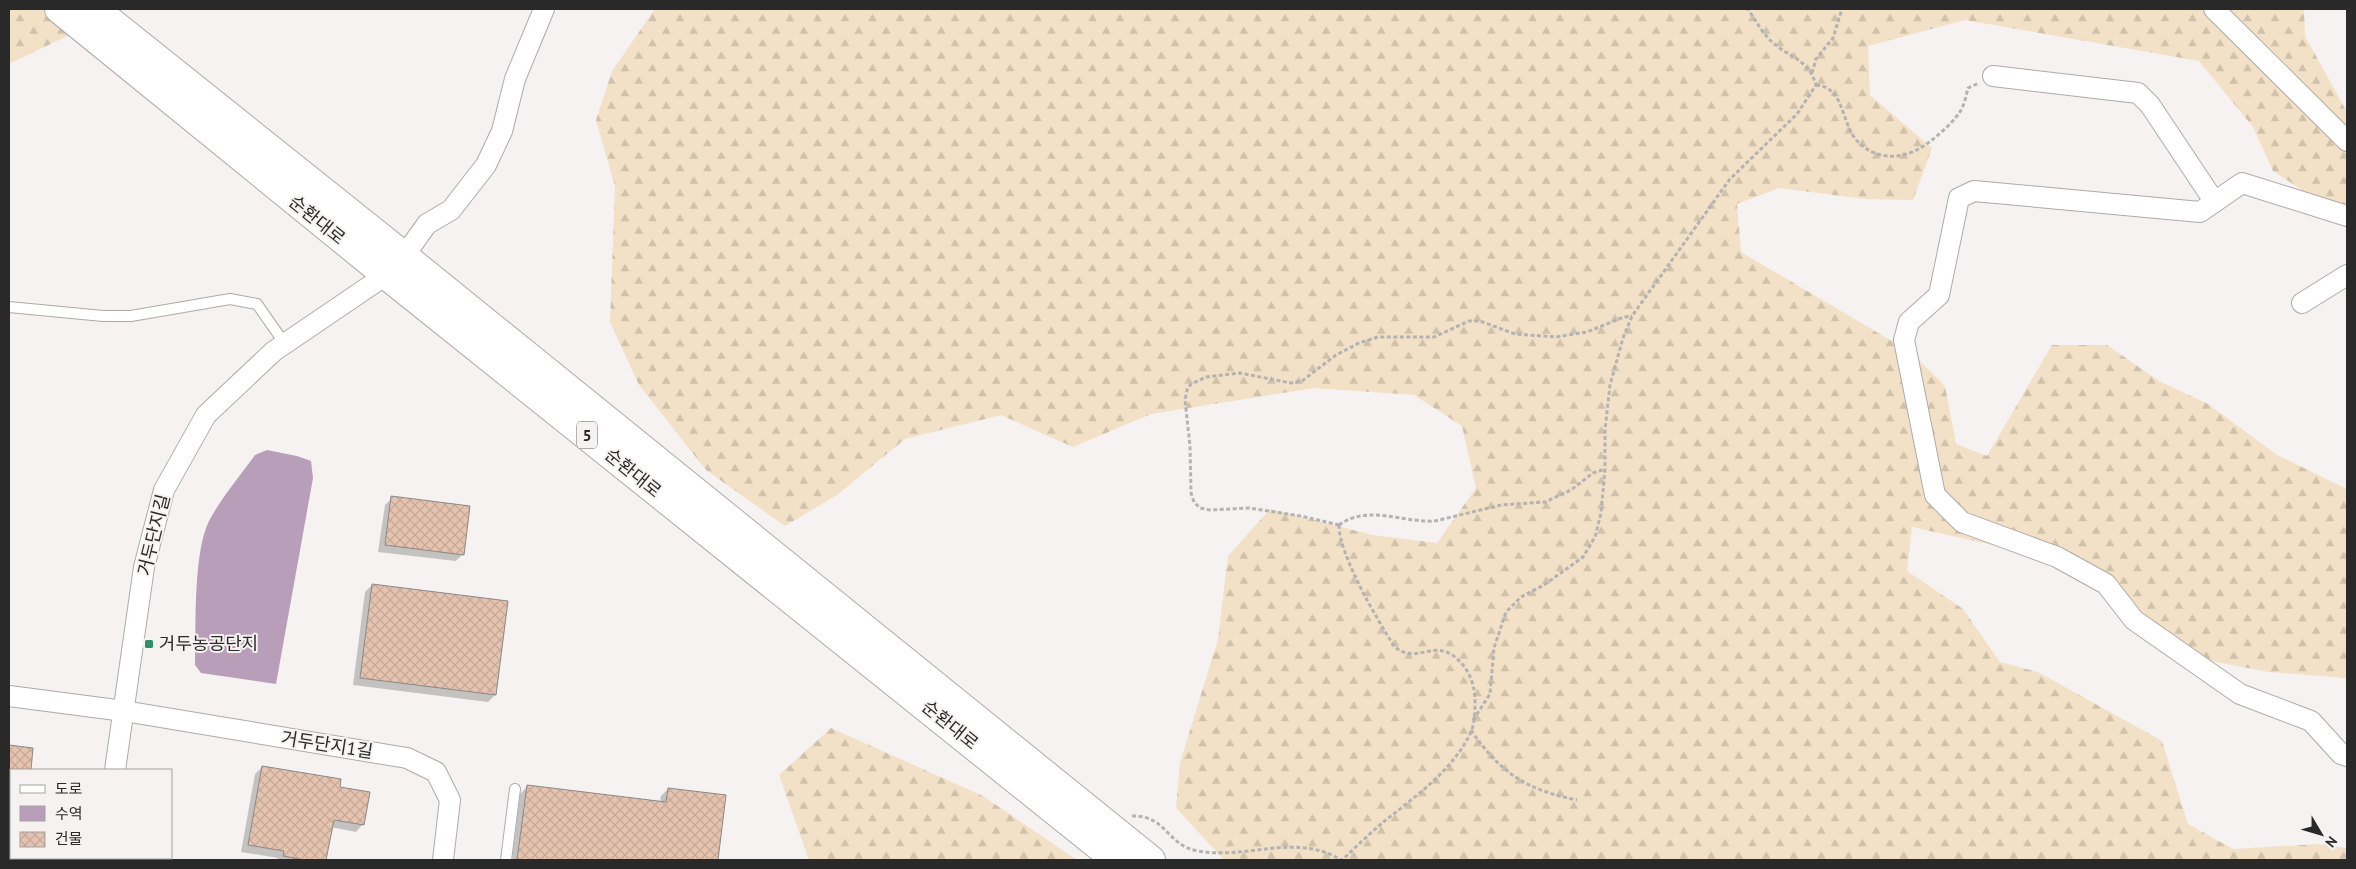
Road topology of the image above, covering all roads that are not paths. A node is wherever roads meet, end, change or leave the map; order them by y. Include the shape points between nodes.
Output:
1 (58, 9) edge
2 (95, 9) edge
3 (544, 9) edge
4 (2214, 9) edge
5 (1993, 76) road end
6 (2347, 141) edge
7 (2214, 201) junction
8 (2347, 216) edge
9 (404, 256) junction
10 (386, 275) junction
11 (2347, 275) edge
12 (2302, 303) dead end
13 (9, 307) edge
14 (285, 344) junction
15 (9, 696) edge
16 (124, 711) junction
17 (2347, 756) edge
18 (115, 769) edge
19 (515, 789) dead end
20 (443, 860) edge
21 (506, 860) edge
22 (1116, 860) edge
23 (1151, 860) edge

1 - 10 main road, 순환대로 / 5
2 - 9 main road, 순환대로 / 5
3 - 9 street, 거두단지길 via 515,80 502,132 486,165 450,210 428,224
4 - 6 street
5 - 7 street via 2138,93 2150,105
7 - 8 street via 2242,183
7 - 17 street via 2200,212 1974,191 1959,198 1939,295 1909,322 1904,340 1935,495 1962,522 2057,556 2106,584 2134,620 2240,694 2311,721 2341,754
9 - 10 street, 거두단지길
9 - 23 main road, 순환대로 / 5
10 - 14 street, 거두단지길
10 - 22 main road, 순환대로 / 5
11 - 12 street
13 - 14 lane via 131,316 230,300 257,304
14 - 16 street, 거두단지길 via 206,415 164,490 144,567
15 - 16 street, 거두단지1길
16 - 18 street, 거두단지길
16 - 20 street, 거두단지1길 via 407,758 436,772 450,800
19 - 21 lane

